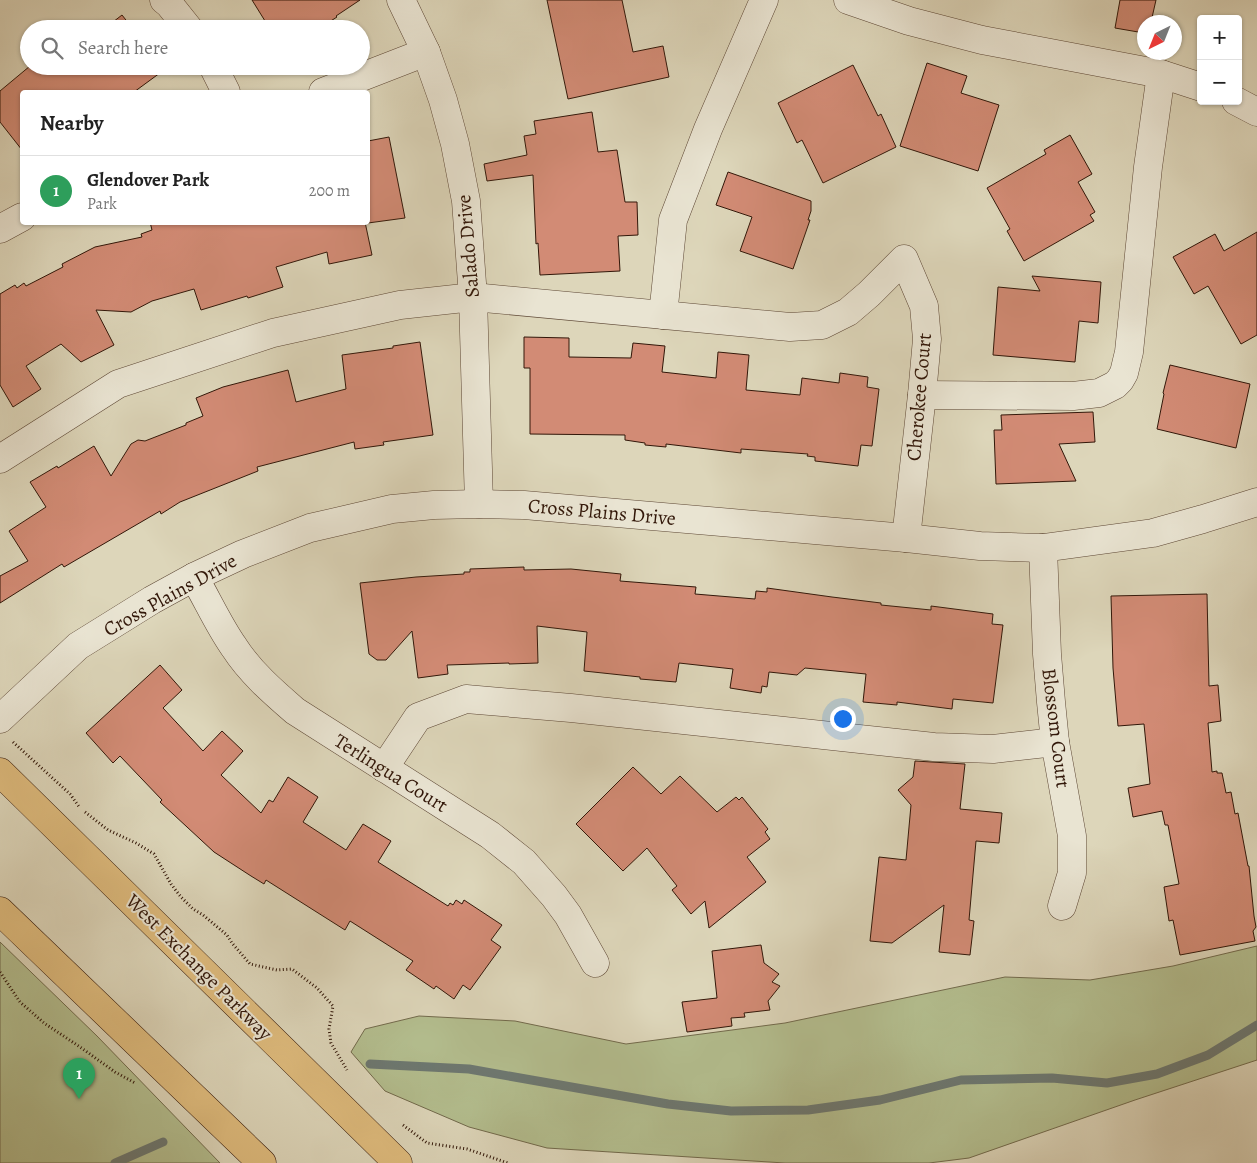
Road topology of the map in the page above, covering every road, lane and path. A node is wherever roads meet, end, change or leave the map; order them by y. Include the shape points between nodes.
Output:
1 (164, 0) edge
2 (400, 0) edge
3 (764, 0) edge
4 (848, 0) edge
5 (182, 20) edge
6 (426, 52) junction
7 (370, 74) edge
8 (1160, 74) junction
9 (218, 75) edge
10 (367, 75) edge
11 (1197, 86) edge
12 (225, 90) edge
13 (328, 90) edge
14 (1242, 104) edge
15 (1257, 112) edge
16 (20, 218) edge
17 (0, 228) edge
18 (473, 297) junction
19 (663, 315) junction
20 (922, 395) junction
21 (0, 459) edge
22 (1257, 502) edge
23 (479, 504) junction
24 (906, 538) junction
25 (1044, 548) junction
26 (194, 577) junction
27 (6, 731) edge
28 (1055, 742) junction
29 (384, 768) junction
30 (0, 772) edge
31 (1062, 906) dead end
32 (0, 911) edge
33 (595, 963) dead end
34 (0, 972) edge
35 (349, 1074) dead end
36 (140, 1086) dead end
37 (399, 1122) dead end
38 (262, 1163) edge
39 (398, 1163) edge
40 (508, 1163) edge

1 - 5 street
2 - 6 street, Salado Drive
3 - 19 street via 673,220
4 - 8 street via 909,21 982,40
6 - 7 street
6 - 18 street, Salado Drive via 457,154 466,201
8 - 11 street
8 - 20 street via 1129,352 1120,380 1099,393 1073,396
9 - 12 street
10 - 13 street
14 - 15 street
16 - 17 street
18 - 19 street
18 - 21 street via 400,305 273,333 118,384
18 - 23 street, Salado Drive
19 - 20 street, Cherokee Court via 790,327 822,325 848,312 904,259 924,306 927,339
20 - 24 street, Cherokee Court
22 - 25 street, Cross Plains Drive via 1153,533
23 - 24 street, Cross Plains Drive via 524,505
23 - 26 street, Cross Plains Drive via 392,509 310,528
24 - 25 street, Cross Plains Drive via 980,546
25 - 28 street, Blossom Court via 1047,654
26 - 27 street, Cross Plains Drive via 78,646
26 - 29 street, Terlingua Court via 234,647 253,672 295,711
27 - 35 path via 82,810 108,830 154,854 181,897 227,935 250,964 277,970 292,969 317,988 333,1006 329,1029 331,1043
28 - 29 street via 993,749 934,746 466,699 418,717
28 - 31 street, Blossom Court via 1072,836 1072,873
29 - 33 street, Terlingua Court via 490,835 524,862 568,915
30 - 39 main road, West Exchange Parkway
32 - 38 main road
34 - 36 path via 20,1002 44,1023
37 - 40 path via 427,1144 467,1149

